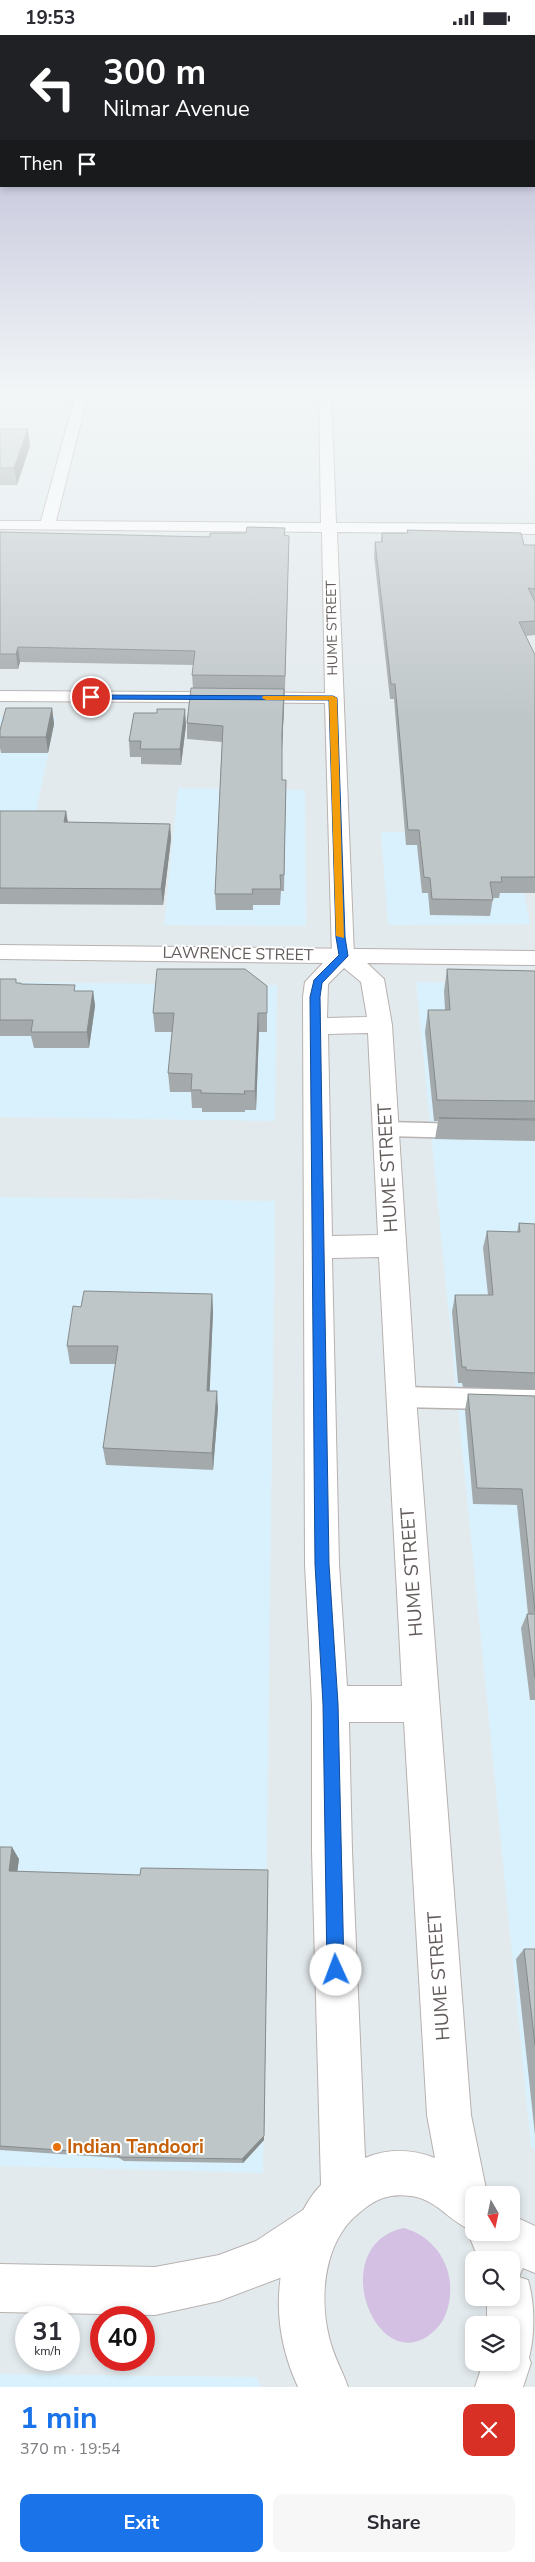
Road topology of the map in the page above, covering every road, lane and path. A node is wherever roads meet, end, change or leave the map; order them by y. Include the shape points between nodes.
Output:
1 (54, 500) edge
2 (329, 500) edge
3 (0, 525) edge
4 (47, 525) junction
5 (330, 528) junction
6 (535, 529) edge
7 (0, 696) edge
8 (333, 698) junction
9 (0, 952) edge
10 (344, 956) junction
11 (535, 957) edge
12 (380, 1025) junction
13 (316, 1026) junction
14 (386, 1129) junction
15 (485, 1131) edge
16 (392, 1246) junction
17 (317, 1247) junction
18 (401, 1397) junction
19 (535, 1400) edge
20 (330, 1704) junction
21 (420, 1704) junction
22 (469, 2186) edge
23 (465, 2204) edge
24 (332, 2209) junction
25 (516, 2241) edge
26 (535, 2250) edge
27 (0, 2288) edge
28 (504, 2371) edge
29 (324, 2387) edge
30 (499, 2387) edge

1 - 4 street
2 - 5 street, HUME STREET
3 - 4 street
4 - 5 street
5 - 6 street
5 - 8 street, HUME STREET
7 - 8 street
8 - 10 street, HUME STREET
9 - 10 street, LAWRENCE STREET
10 - 11 street, LAWRENCE STREET
10 - 12 street, HUME STREET via 372,979
10 - 13 street via 317,982
12 - 13 street
12 - 14 street, HUME STREET
13 - 17 street
14 - 15 lane
14 - 16 street, HUME STREET
16 - 17 street
16 - 18 street, HUME STREET
17 - 20 street via 322,1564
18 - 19 lane
18 - 21 street, HUME STREET
20 - 21 street
20 - 24 street via 337,2020
21 - 22 street, HUME STREET via 449,2115
23 - 24 street via 436,2179 404,2172 373,2175
24 - 27 street via 269,2260 219,2277 155,2291
24 - 29 street via 306,2259 302,2298 305,2337 317,2376
25 - 26 street
28 - 30 street

